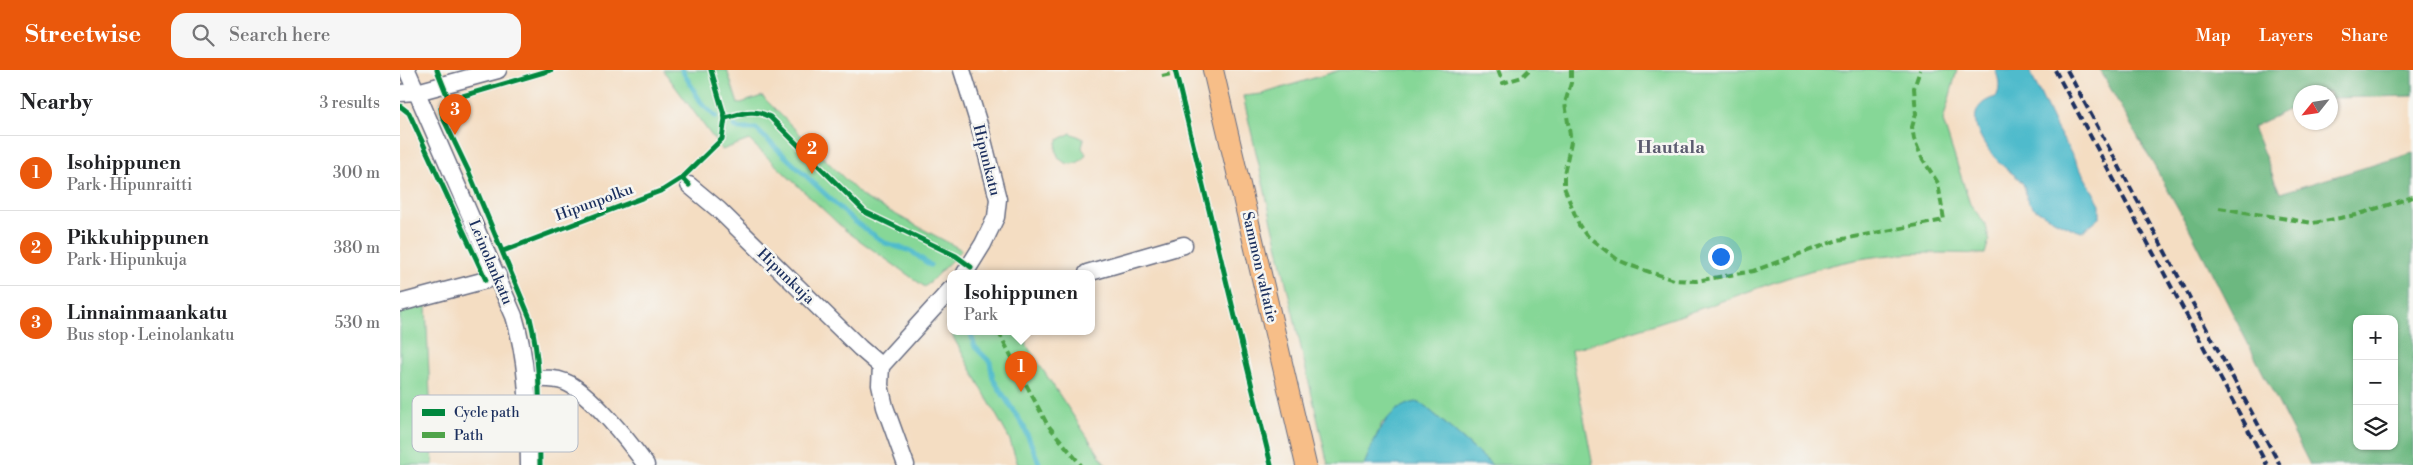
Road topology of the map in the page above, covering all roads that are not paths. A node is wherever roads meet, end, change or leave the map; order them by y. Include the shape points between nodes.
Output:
1 (406, 70) edge
2 (498, 70) edge
3 (962, 70) edge
4 (1213, 70) edge
5 (417, 92) junction
6 (400, 93) edge
7 (689, 185) dead end
8 (1184, 245) dead end
9 (972, 270) edge
10 (1095, 271) edge
11 (498, 275) junction
12 (947, 293) edge
13 (400, 303) edge
14 (881, 366) junction
15 (527, 379) junction
16 (527, 395) edge
17 (529, 452) edge
18 (529, 465) edge
19 (646, 465) edge
20 (906, 465) edge
21 (1306, 465) edge

1 - 5 street, Leinolankatu
2 - 5 street
3 - 9 street, Hipunkatu via 998,198 996,217
4 - 21 main road, Sammon valtatie
5 - 6 street
5 - 11 street, Leinolankatu
7 - 14 street, Hipunkuja
8 - 10 street
11 - 13 street
11 - 15 street, Leinolankatu via 520,334
12 - 14 street
14 - 20 street via 880,384 885,407
15 - 16 street, Leinolankatu
15 - 19 street via 551,378 567,382 619,431
17 - 18 street, Leinolankatu

